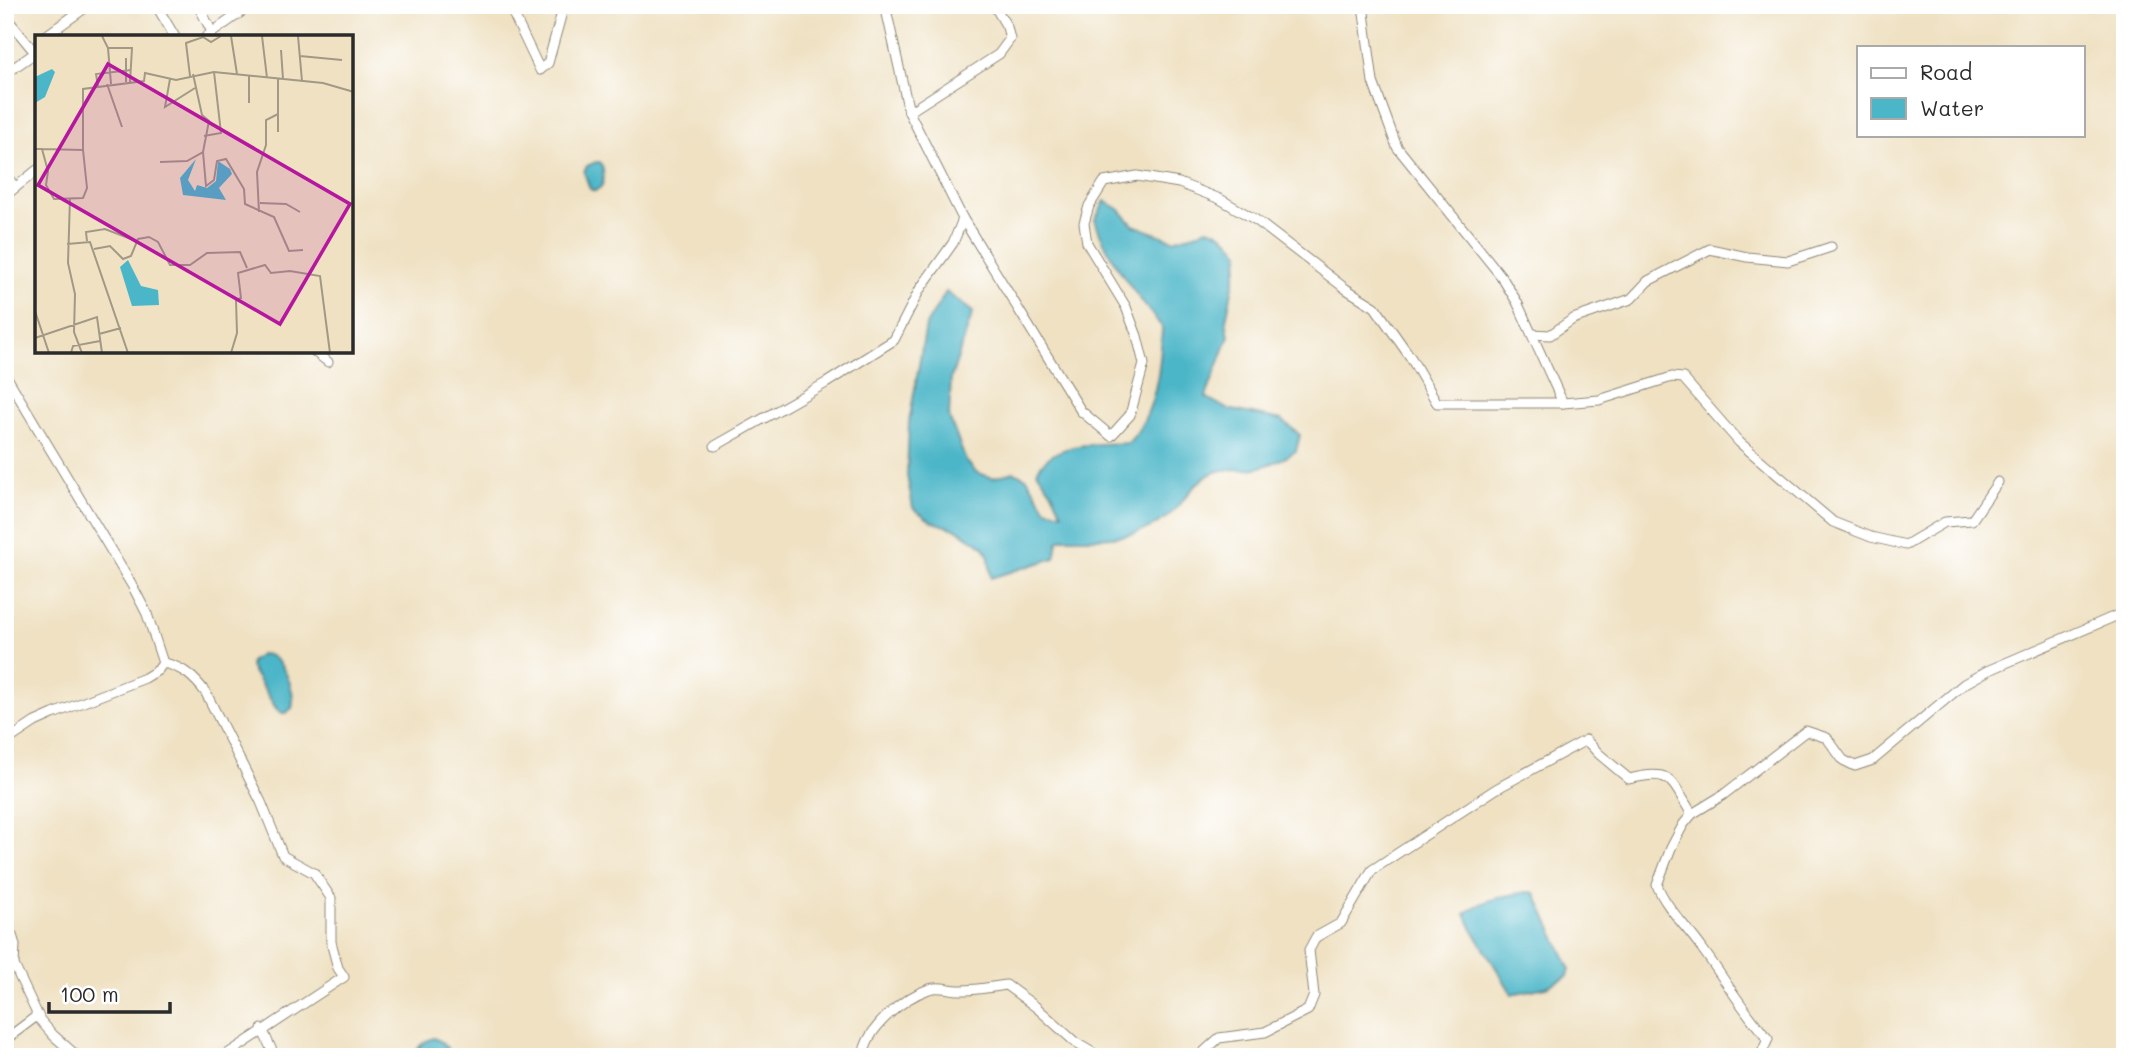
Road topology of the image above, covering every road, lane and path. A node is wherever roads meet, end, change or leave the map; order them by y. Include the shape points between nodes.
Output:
1 (89, 5) edge
2 (156, 5) edge
3 (198, 5) edge
4 (251, 5) edge
5 (509, 5) edge
6 (564, 5) edge
7 (885, 5) edge
8 (994, 5) edge
9 (1363, 5) edge
10 (5, 16) edge
11 (209, 34) edge
12 (47, 35) edge
13 (174, 35) edge
14 (35, 51) edge
15 (35, 53) edge
16 (5, 74) edge
17 (909, 112) junction
18 (35, 171) edge
19 (5, 174) edge
20 (15, 186) junction
21 (5, 196) edge
22 (963, 219) junction
23 (1832, 247) dead end
24 (1532, 334) junction
25 (318, 354) edge
26 (328, 362) dead end
27 (5, 374) edge
28 (1563, 404) junction
29 (715, 446) dead end
30 (1998, 482) dead end
31 (2125, 612) edge
32 (163, 663) junction
33 (5, 743) edge
34 (1692, 814) junction
35 (5, 932) edge
36 (38, 1014) junction
37 (262, 1029) junction
38 (5, 1040) edge
39 (78, 1057) edge
40 (223, 1057) edge
41 (275, 1057) edge
42 (863, 1057) edge
43 (1100, 1057) edge
44 (1198, 1057) edge
45 (1760, 1057) edge

1 - 12 street
2 - 13 street
3 - 11 street
4 - 11 street
5 - 6 street via 540,70 548,63
7 - 17 street
8 - 17 street via 1010,39 999,54
9 - 24 street via 1373,82 1397,147 1501,276
10 - 14 street
15 - 16 street
17 - 22 street
18 - 20 street
19 - 20 street
20 - 21 street
22 - 28 street via 1059,379 1081,411 1111,436 1130,415 1144,364 1126,307 1087,243 1084,223 1104,183 1137,176 1179,183 1220,199 1375,306 1437,403
22 - 29 street via 894,340
23 - 24 street via 1788,261 1710,249 1648,281 1631,299 1573,319 1550,335
24 - 28 street
25 - 26 street
27 - 32 street via 133,587
28 - 30 street via 1600,400 1672,377 1683,378 1739,442 1833,522 1906,545 1945,522 1972,520
31 - 34 street via 1964,684 1873,760 1855,766 1843,760 1827,738 1806,730
32 - 33 street via 145,678 35,722
32 - 37 street via 185,671 206,693 283,856 314,873 331,898 331,942 344,977
34 - 44 street via 1669,778 1658,773 1629,779 1586,740 1496,789 1372,870 1341,923 1317,937 1310,950 1314,995 1308,1010 1265,1032 1219,1038
34 - 45 street via 1671,848 1657,885 1768,1040
35 - 36 street via 12,935 13,965
36 - 38 street
36 - 39 street
37 - 40 street
37 - 41 street
42 - 43 street via 864,1044 881,1023 907,1000 932,987 960,990 1006,985

